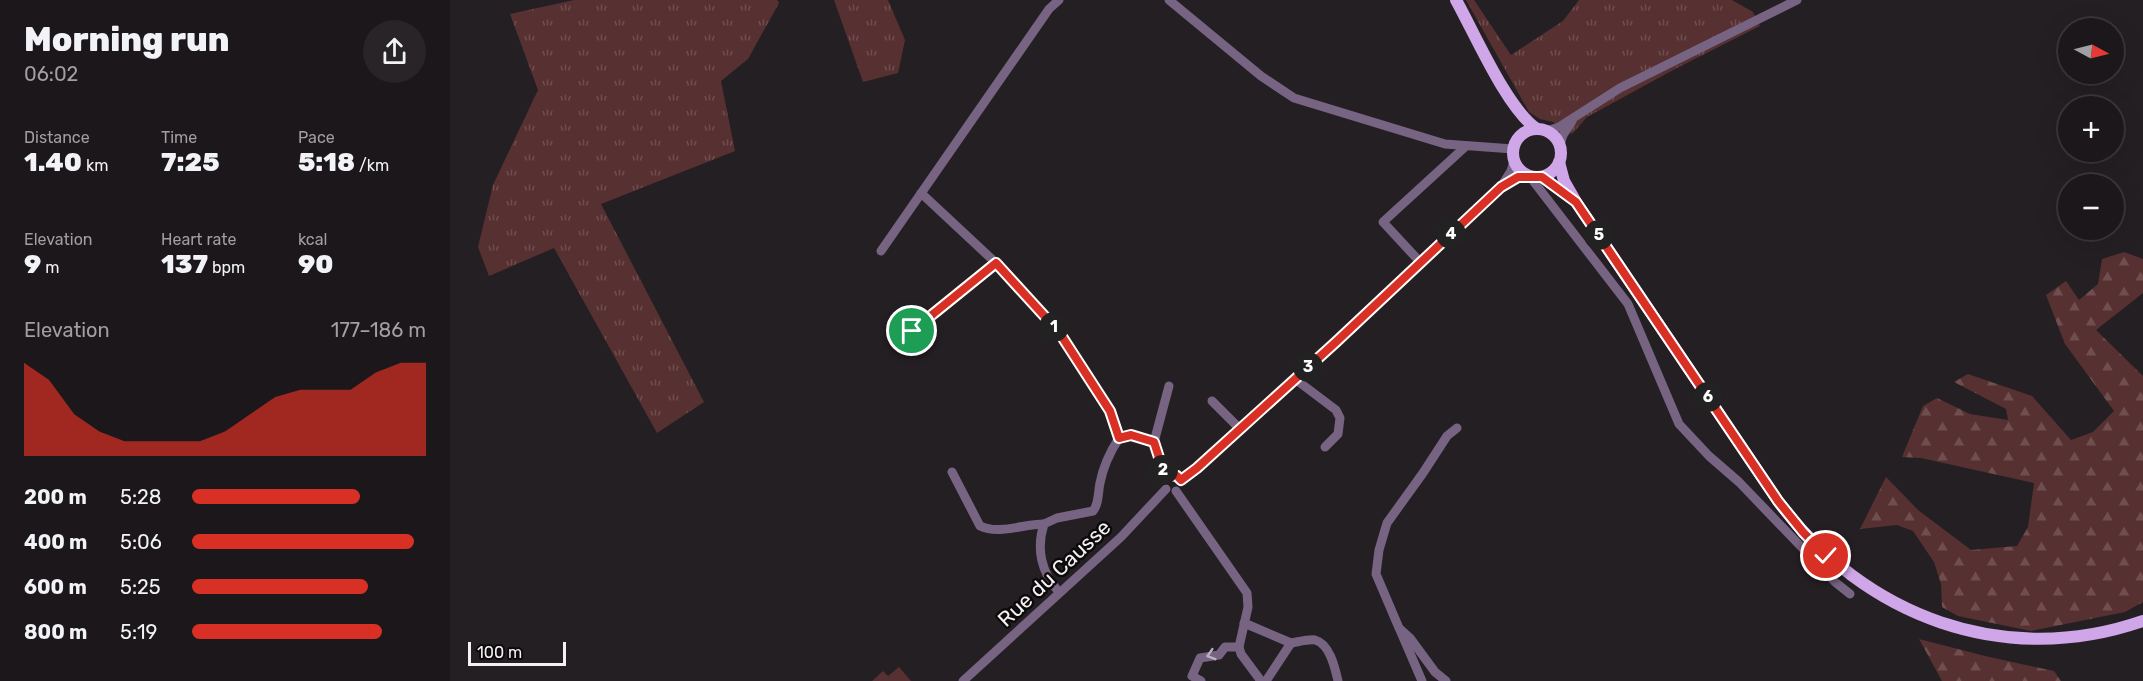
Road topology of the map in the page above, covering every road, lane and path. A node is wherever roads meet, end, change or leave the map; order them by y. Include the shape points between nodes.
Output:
1 (1059, 0) edge
2 (1169, 0) edge
3 (1456, 0) edge
4 (1797, 0) edge
5 (1509, 98) junction
6 (1575, 117) junction
7 (1541, 130) junction
8 (1560, 145) junction
9 (1465, 147) junction
10 (1515, 150) junction
11 (1559, 162) junction
12 (1535, 176) junction
13 (1501, 187) junction
14 (921, 193) junction
15 (1576, 202) junction
16 (881, 251) dead end
17 (996, 263) junction
18 (1421, 263) junction
19 (908, 334) dead end
20 (1295, 379) junction
21 (1169, 386) dead end
22 (1212, 401) dead end
23 (1457, 428) dead end
24 (1240, 429) junction
25 (1119, 438) junction
26 (1154, 442) junction
27 (1325, 447) dead end
28 (952, 472) dead end
29 (1166, 477) junction
30 (1181, 480) junction
31 (1166, 489) junction
32 (1176, 491) junction
33 (1044, 524) junction
34 (1059, 592) junction
35 (1850, 594) dead end
36 (2143, 621) edge
37 (1244, 623) junction
38 (1399, 628) junction
39 (1291, 643) junction
40 (1239, 647) junction
41 (1197, 679) edge
42 (1258, 680) edge
43 (963, 681) edge
44 (1338, 681) edge
45 (1422, 681) edge
46 (1446, 681) edge

1 - 14 street
2 - 9 street via 1293,98
3 - 5 main road
4 - 6 street via 1620,88
5 - 7 main road via 1525,120
5 - 10 main road via 1517,125
6 - 7 street via 1556,128
6 - 8 street
7 - 8 main road
7 - 10 main road via 1529,130
8 - 11 main road
9 - 10 street
9 - 18 street via 1383,222
10 - 12 main road via 1517,167
10 - 13 street via 1511,171
11 - 12 main road via 1549,174
11 - 15 main road
12 - 13 street via 1518,177
12 - 15 main road
12 - 35 street via 1534,182 1628,304 1679,424
13 - 18 street
14 - 16 street
14 - 17 street
15 - 36 main road via 1778,501 1809,538 1847,573 1917,614 1994,635 2077,636
17 - 19 street
17 - 25 street via 1059,332 1110,411
18 - 20 street
20 - 24 street
20 - 27 street via 1336,410 1340,418 1338,435
21 - 26 street
22 - 24 street
23 - 38 street via 1447,436 1384,532 1376,574
24 - 30 street
25 - 26 street via 1131,435
25 - 33 street via 1106,464 1093,511
26 - 29 street
28 - 33 street via 980,526 997,531
29 - 30 street via 1174,475
29 - 31 street
30 - 32 street
31 - 32 street
31 - 34 street, Rue du Causse via 1121,537
32 - 37 street via 1247,593
33 - 34 street via 1039,538 1044,574
34 - 43 street, Rue du Causse
37 - 39 street
37 - 40 street
38 - 45 street
38 - 46 street
39 - 42 street
39 - 44 street via 1313,640 1322,644 1334,664
40 -> 41 street via 1225,647 1219,655 1200,658
40 - 42 street

